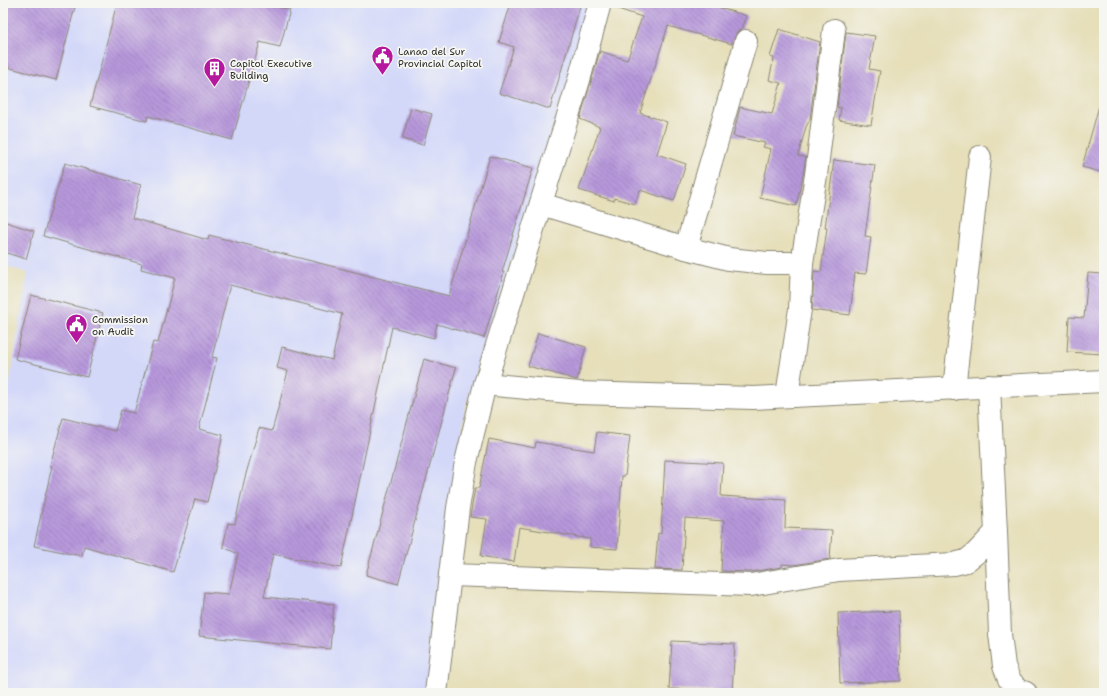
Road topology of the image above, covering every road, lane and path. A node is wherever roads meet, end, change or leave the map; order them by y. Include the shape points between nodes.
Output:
1 (600, 3) edge
2 (834, 30) dead end
3 (746, 41) dead end
4 (980, 157) dead end
5 (541, 204) junction
6 (686, 248) junction
7 (802, 263) junction
8 (1104, 381) edge
9 (485, 384) junction
10 (989, 386) junction
11 (954, 389) junction
12 (787, 396) junction
13 (996, 532) junction
14 (450, 575) junction
15 (436, 693) edge
16 (1026, 693) edge

1 - 5 street
2 - 7 street
3 - 6 street
4 - 11 street
5 - 6 street
5 - 9 street
6 - 7 street via 729,259
7 - 12 street via 800,309
8 - 10 street
9 - 12 street via 579,393 753,398
9 - 14 street via 466,462
10 - 11 street
10 - 13 street
11 - 12 street
13 - 14 street via 966,561 954,564 839,570 751,585
13 - 16 street via 1000,634 1004,666 1009,679
14 - 15 street

